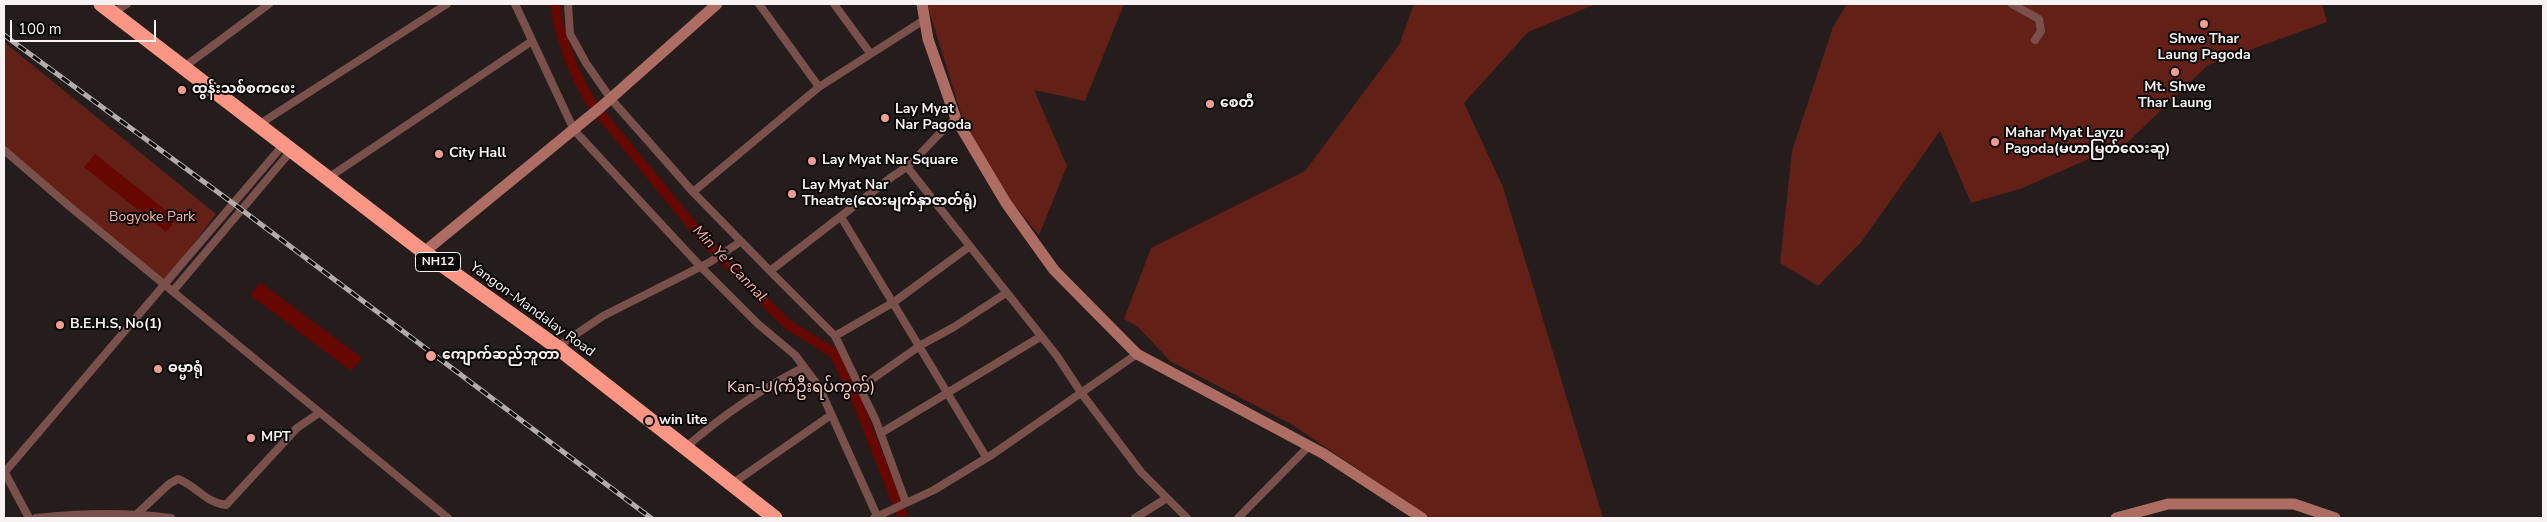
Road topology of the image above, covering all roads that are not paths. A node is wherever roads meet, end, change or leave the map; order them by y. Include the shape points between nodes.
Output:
1 (128, 4) edge
2 (269, 4) edge
3 (447, 4) edge
4 (515, 4) edge
5 (568, 4) edge
6 (717, 4) edge
7 (759, 4) edge
8 (834, 4) edge
9 (922, 4) edge
10 (2012, 4) edge
11 (107, 9) edge
12 (924, 20) junction
13 (2034, 40) dead end
14 (532, 41) junction
15 (870, 53) junction
16 (184, 67) junction
17 (819, 87) junction
18 (610, 99) junction
19 (956, 119) junction
20 (258, 125) junction
21 (578, 126) junction
22 (287, 148) junction
23 (4, 150) edge
24 (908, 168) junction
25 (328, 178) junction
26 (693, 192) junction
27 (841, 217) junction
28 (740, 242) junction
29 (970, 246) junction
30 (424, 252) junction
31 (700, 266) junction
32 (770, 271) junction
33 (164, 283) junction
34 (173, 291) junction
35 (1006, 293) junction
36 (894, 302) junction
37 (835, 336) junction
38 (1040, 337) junction
39 (921, 345) junction
40 (557, 347) junction
41 (1137, 354) junction
42 (804, 367) junction
43 (861, 387) junction
44 (948, 393) junction
45 (1082, 394) junction
46 (319, 413) junction
47 (831, 415) junction
48 (881, 433) junction
49 (686, 447) junction
50 (1308, 447) junction
51 (986, 457) junction
52 (4, 473) edge
53 (732, 484) junction
54 (1166, 498) junction
55 (903, 504) junction
56 (138, 513) junction
57 (29, 518) edge
58 (36, 518) edge
59 (172, 518) edge
60 (448, 518) edge
61 (775, 518) edge
62 (876, 518) edge
63 (1135, 518) edge
64 (1187, 518) edge
65 (1238, 518) edge
66 (1422, 518) edge
67 (2116, 518) edge
68 (2334, 518) edge

1 - 11 street
2 - 16 street
3 - 20 street
4 - 14 street
5 - 18 street via 570,34
6 - 18 main road
7 - 17 street
8 - 15 street
9 - 12 main road
10 - 13 street via 2039,20 2041,31
11 - 16 highway, Yangon-Mandalay Road / NH12
12 - 15 street
12 - 19 main road
14 - 21 street
14 - 25 street
15 - 17 street
16 - 20 highway, Yangon-Mandalay Road / NH12
17 - 26 street
18 - 21 main road
18 - 26 street
19 - 24 street
19 - 41 main road via 1006,204 1054,270
20 - 22 highway, Yangon-Mandalay Road / NH12
21 - 30 main road
21 - 31 street
22 - 25 highway, Yangon-Mandalay Road / NH12
22 - 33 street
22 - 34 street
23 - 33 street
24 - 27 street
24 - 29 street
25 - 30 highway, Yangon-Mandalay Road / NH12
26 - 28 street
27 - 32 street
27 - 36 street
28 - 31 street
28 - 32 street
29 - 35 street
29 - 36 street
30 - 40 highway, Yangon-Mandalay Road / NH12
31 - 40 street via 603,316
31 - 42 street
32 - 37 street
33 - 34 street
33 - 52 street
34 - 46 street
35 - 38 street
35 - 39 street
36 - 37 street
36 - 39 street
37 - 43 street
38 - 44 street
38 - 45 street
39 - 43 street
39 - 44 street
40 - 49 highway, Yangon-Mandalay Road / NH12
41 - 45 street
41 - 50 main road
42 - 47 street via 819,387
42 - 49 street via 769,385
43 - 48 street
44 - 48 street
44 - 51 street
45 - 51 street
45 - 54 street via 1141,472
46 - 56 street via 297,428 226,505 198,494 187,482 178,479
46 - 60 street
47 - 53 street
47 - 62 street
48 - 55 street
49 - 53 highway, Yangon-Mandalay Road / NH12
50 - 65 street
50 - 66 main road via 1324,454
51 - 55 street via 934,490
52 - 57 street
53 - 61 highway, Yangon-Mandalay Road / NH12
54 - 63 street
54 - 64 street
55 - 62 street
56 - 58 street via 83,513
56 - 59 street
67 - 68 main road via 2168,504 2294,504

